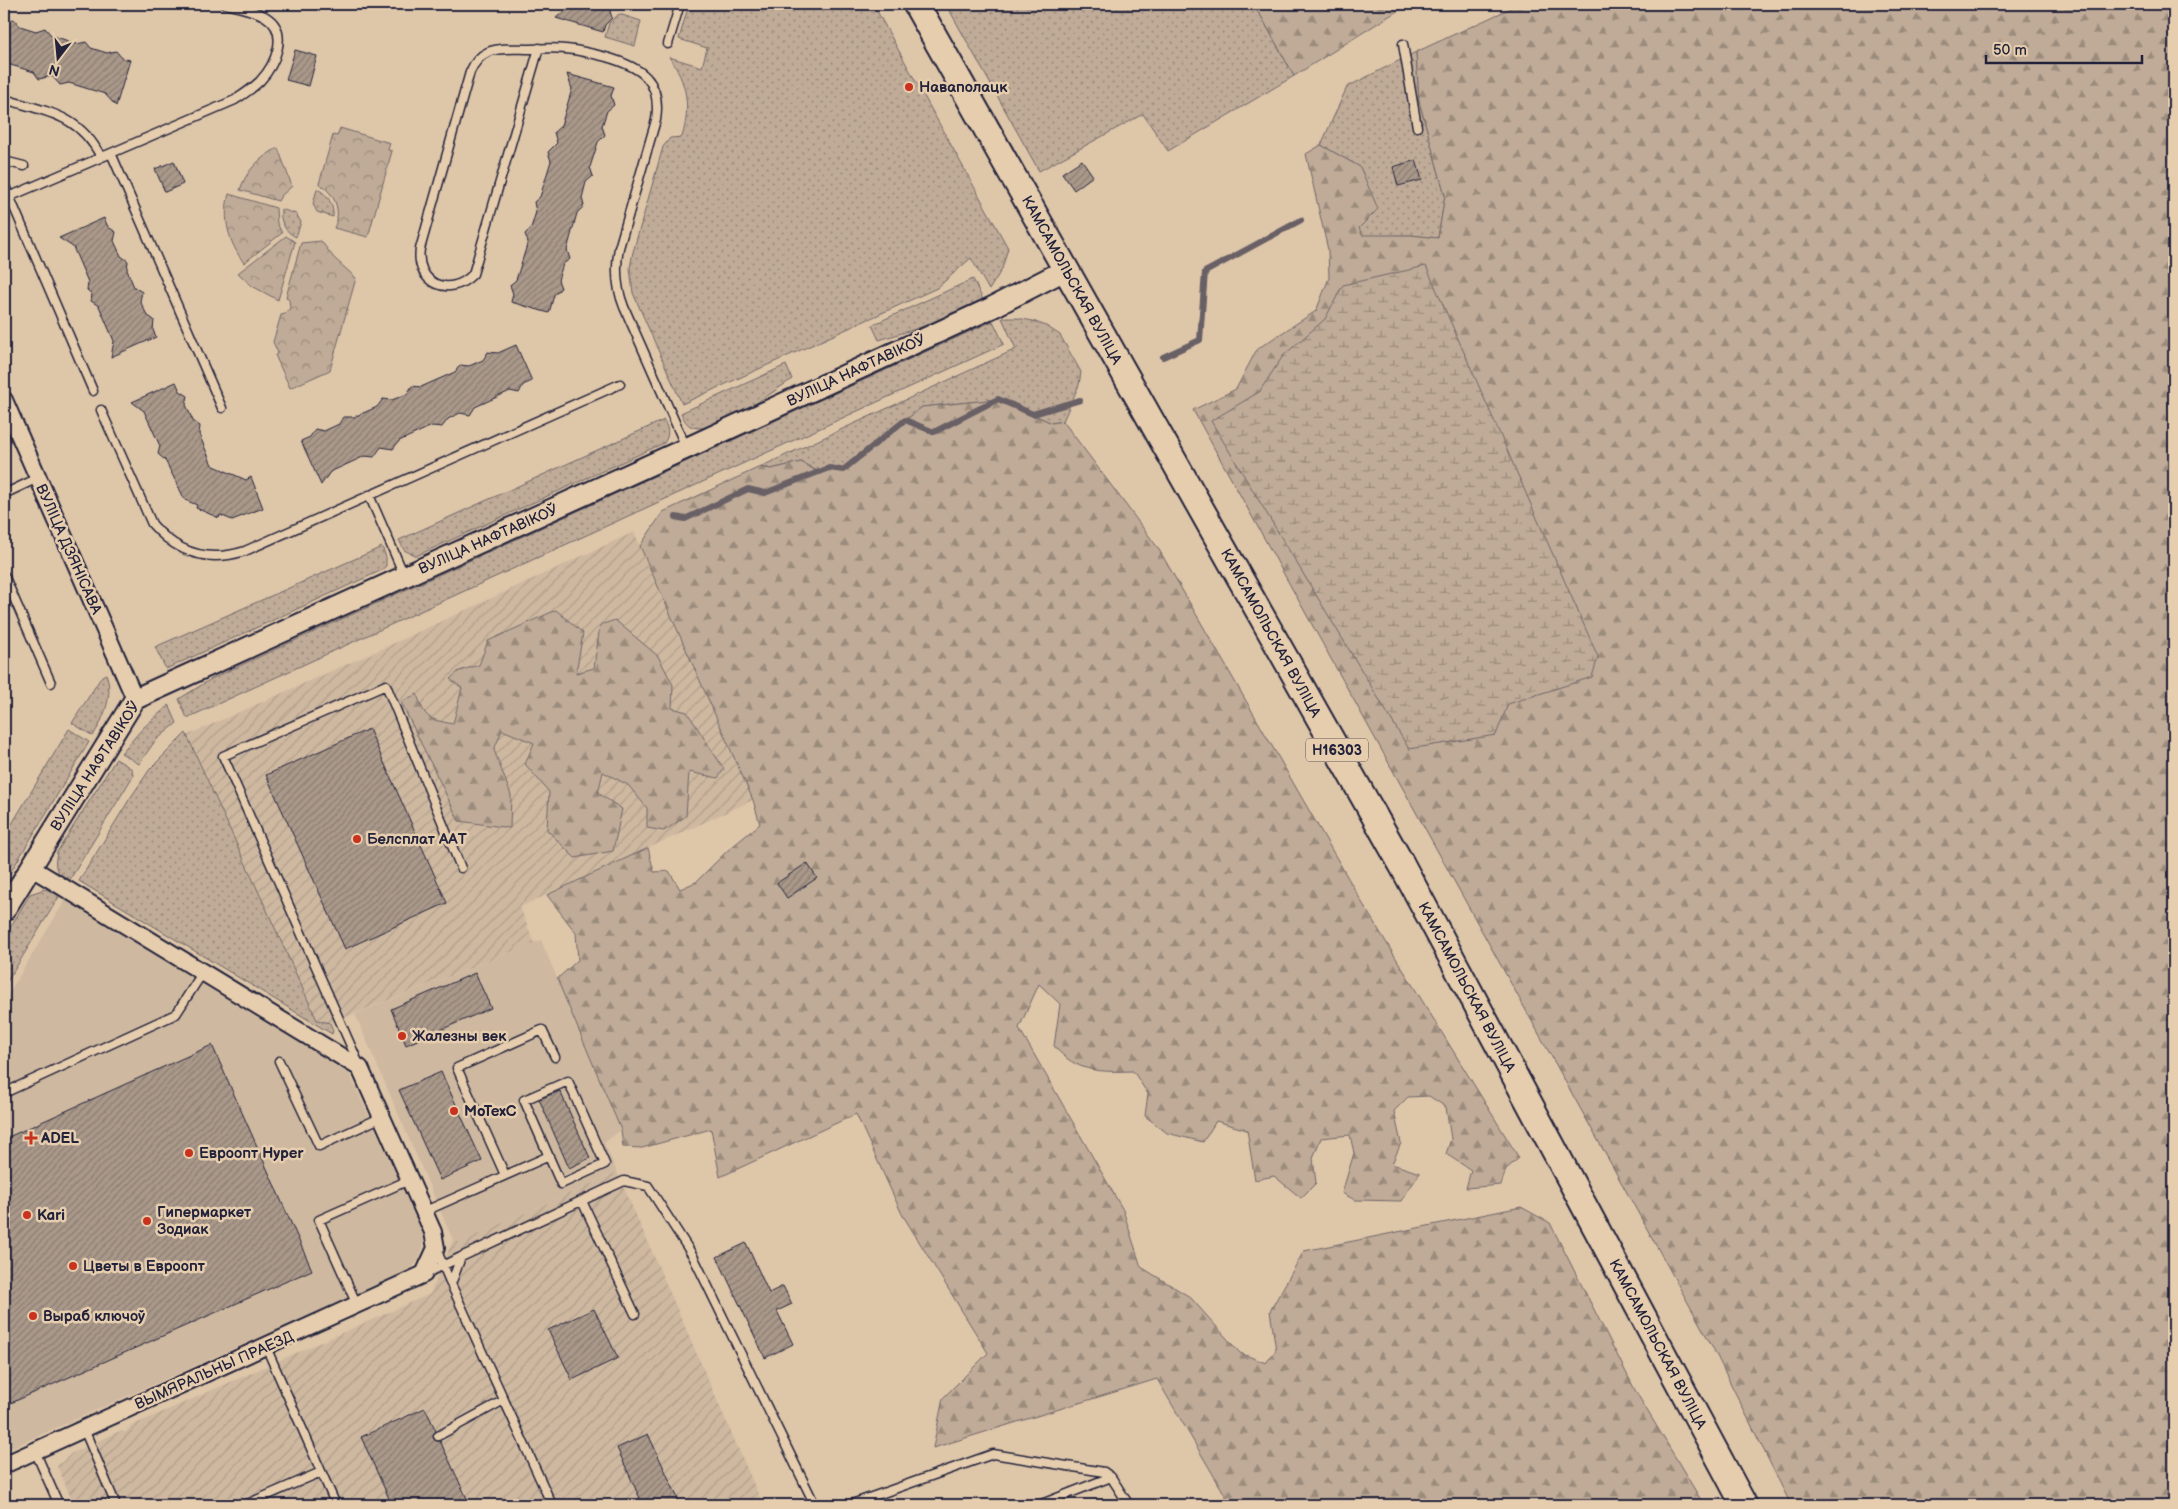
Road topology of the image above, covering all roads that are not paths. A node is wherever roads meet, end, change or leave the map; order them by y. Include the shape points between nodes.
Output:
1 (226, 4) edge
2 (680, 4) edge
3 (916, 4) edge
4 (668, 44) dead end
5 (1403, 44) dead end
6 (539, 48) junction
7 (4, 99) edge
8 (1417, 127) dead end
9 (111, 153) junction
10 (101, 158) junction
11 (4, 161) edge
12 (24, 166) dead end
13 (4, 184) edge
14 (6, 198) edge
15 (1066, 270) junction
16 (620, 384) dead end
17 (93, 391) dead end
18 (4, 400) edge
19 (222, 408) dead end
20 (101, 410) dead end
21 (687, 448) junction
22 (38, 478) junction
23 (4, 494) edge
24 (369, 495) junction
25 (4, 575) edge
26 (405, 576) junction
27 (51, 683) dead end
28 (134, 699) junction
29 (30, 868) junction
30 (461, 868) dead end
31 (4, 911) edge
32 (203, 972) junction
33 (554, 1057) dead end
34 (279, 1062) dead end
35 (360, 1068) junction
36 (4, 1093) edge
37 (382, 1117) junction
38 (549, 1156) junction
39 (505, 1175) junction
40 (409, 1180) junction
41 (582, 1200) junction
42 (424, 1212) junction
43 (436, 1248) junction
44 (461, 1258) junction
45 (442, 1266) junction
46 (424, 1274) junction
47 (451, 1284) junction
48 (357, 1305) junction
49 (635, 1314) dead end
50 (266, 1346) junction
51 (504, 1400) junction
52 (84, 1429) junction
53 (438, 1436) dead end
54 (33, 1452) junction
55 (4, 1465) edge
56 (321, 1472) junction
57 (1111, 1477) junction
58 (58, 1505) edge
59 (116, 1505) edge
60 (245, 1505) edge
61 (336, 1505) edge
62 (552, 1505) edge
63 (815, 1505) edge
64 (849, 1505) edge
65 (1039, 1505) edge
66 (1129, 1505) edge
67 (1744, 1505) edge

1 - 9 lane via 259,13 273,23 279,39 267,72 235,100
2 - 4 lane
3 - 15 main road, КАМСАМОЛЬСКАЯ ВУЛІЦА / Н16303
5 - 8 lane
6 - 6 lane via 489,52 481,56 471,70 420,249 419,258 425,275 440,286 458,285 473,274 477,265
6 - 21 lane via 571,48 624,62 645,75 657,96 656,120 620,248 617,278 624,307
7 - 10 lane via 67,119 93,141
9 - 10 lane
9 - 19 lane
10 - 14 lane
11 - 12 lane
13 - 14 lane
14 - 17 lane
15 - 21 street, ВУЛІЦА НАФТАВІКОЎ via 991,308
15 - 67 main road, КАМСАМОЛЬСКАЯ ВУЛІЦА / Н16303 via 1402,865
16 - 24 lane
18 - 22 street, ВУЛІЦА ДЗЯНІСАВА
20 - 24 lane via 152,524 162,536 187,552 201,556 245,551
21 - 26 street, ВУЛІЦА НАФТАВІКОЎ
22 - 23 lane
22 - 28 street, ВУЛІЦА ДЗЯНІСАВА
24 - 26 lane
25 - 27 lane
26 - 28 street, ВУЛІЦА НАФТАВІКОЎ
28 - 29 street, ВУЛІЦА НАФТАВІКОЎ
29 - 31 street, ВУЛІЦА НАФТАВІКОЎ
29 - 32 street
30 - 35 lane via 386,685 223,756
32 - 35 street
32 - 36 lane via 176,1014
33 - 39 lane via 542,1030 457,1068
34 - 37 lane via 318,1146
35 - 37 street
37 - 40 street
38 - 38 lane via 561,1184 605,1164 568,1081 524,1100
38 - 39 lane
39 - 42 lane
40 - 42 street
40 - 48 lane via 319,1220
41 - 44 lane
41 - 49 lane
41 - 63 lane via 624,1181 648,1186 693,1256
42 - 43 street
43 - 45 lane
43 - 46 street
44 - 45 lane
44 - 47 lane
45 - 46 lane
45 - 47 lane
46 - 48 street, ВЫМЯРАЛЬНЫ ПРАЕЗД
47 - 51 lane
48 - 50 street, ВЫМЯРАЛЬНЫ ПРАЕЗД
50 - 52 street, ВЫМЯРАЛЬНЫ ПРАЕЗД
50 - 56 lane
51 - 53 lane
51 - 62 lane
52 - 54 street, ВЫМЯРАЛЬНЫ ПРАЕЗД
52 - 59 lane
54 - 55 street, ВЫМЯРАЛЬНЫ ПРАЕЗД
54 - 58 lane via 36,1451
56 - 60 lane
56 - 61 lane
57 - 64 lane via 1104,1472 992,1454
57 - 65 lane
57 - 66 lane

